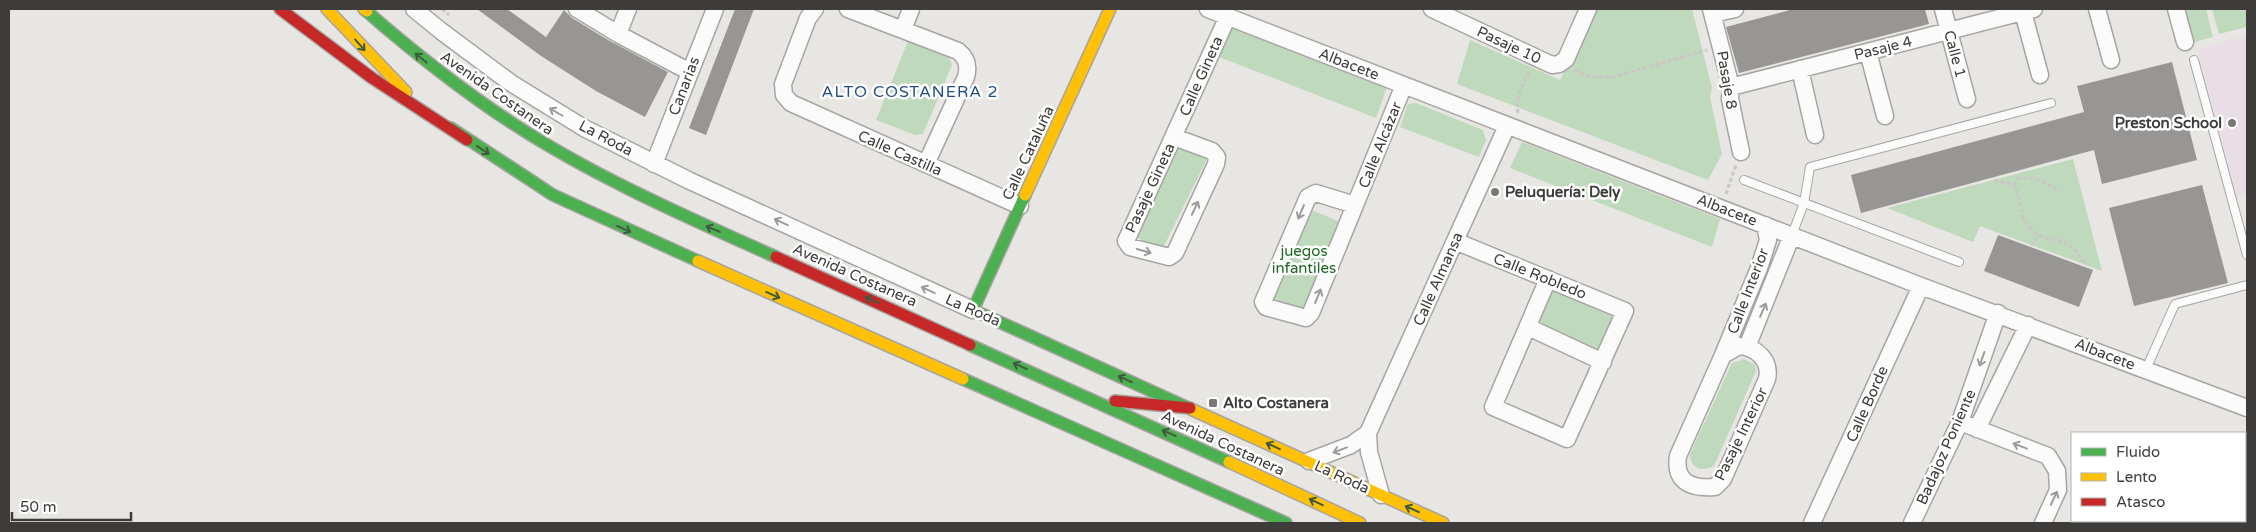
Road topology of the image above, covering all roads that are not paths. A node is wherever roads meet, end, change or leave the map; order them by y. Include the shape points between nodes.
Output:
1 (280, 9) edge
2 (327, 9) edge
3 (365, 9) edge
4 (414, 9) edge
5 (577, 9) edge
6 (628, 9) edge
7 (714, 9) edge
8 (815, 9) edge
9 (848, 9) edge
10 (911, 9) edge
11 (1110, 9) edge
12 (1208, 9) edge
13 (1432, 9) edge
14 (1588, 9) edge
15 (1735, 9) edge
16 (1943, 9) edge
17 (2097, 9) edge
18 (2176, 9) edge
19 (2029, 10) edge
20 (1712, 12) edge
21 (1228, 16) junction
22 (903, 30) junction
23 (1949, 31) junction
24 (618, 34) junction
25 (2185, 42) dead end
26 (1868, 52) junction
27 (2111, 60) dead end
28 (2194, 60) dead end
29 (1800, 69) junction
30 (690, 72) junction
31 (2040, 75) dead end
32 (1404, 85) junction
33 (1731, 87) junction
34 (1966, 99) dead end
35 (2051, 103) dead end
36 (1885, 116) dead end
37 (1511, 127) junction
38 (1815, 135) dead end
39 (1174, 136) junction
40 (467, 140) junction
41 (1741, 152) road end
42 (654, 164) junction
43 (926, 164) junction
44 (1744, 180) dead end
45 (1804, 203) junction
46 (1355, 205) junction
47 (1020, 206) junction
48 (1765, 225) junction
49 (1792, 236) junction
50 (1455, 241) junction
51 (2247, 255) edge
52 (1959, 262) dead end
53 (1548, 279) junction
54 (1921, 286) junction
55 (2247, 286) edge
56 (973, 310) junction
57 (1998, 313) junction
58 (2028, 325) junction
59 (1528, 327) junction
60 (1747, 347) junction
61 (1723, 355) junction
62 (1603, 362) junction
63 (2146, 369) junction
64 (1092, 398) junction
65 (1190, 408) junction
66 (2247, 408) edge
67 (1960, 422) junction
68 (1977, 429) junction
69 (1368, 433) junction
70 (1309, 462) junction
71 (1381, 495) junction
72 (1286, 523) edge
73 (1360, 523) edge
74 (1443, 523) edge
75 (1812, 523) edge
76 (1912, 523) edge
77 (2042, 523) edge

1 - 40 main road via 372,78
2 -> 40 main road via 400,87
64 -> 3 main road, Avenida Costanera via 614,183 489,108 426,62
42 -> 4 street, La Roda via 584,128 526,92
5 - 24 street
6 - 24 street
7 - 30 street, Canarias
8 - 43 street, Calle Castilla via 808,18 785,79 784,94 795,106
9 - 22 street
10 - 22 street
11 - 47 main road, Calle Cataluña
12 - 21 street, Albacete
13 - 14 street, Pasaje 10 via 1552,65 1566,59
15 - 20 street
16 - 23 street, Calle 1
17 - 27 street
18 - 25 street
19 - 23 street, Pasaje 4
19 - 31 street
20 - 33 street, Pasaje 8
21 - 32 street, Albacete
21 - 39 street, Calle Gineta
22 - 43 street via 958,51 967,62 966,77
23 - 26 street, Pasaje 4
23 - 34 street, Calle 1
24 - 30 street
26 - 29 street, Pasaje 4
26 - 36 street
28 - 51 lane
29 - 33 street, Pasaje 4
29 - 38 street
30 - 42 street, Canarias
32 - 37 street, Albacete
32 - 46 street, Calle Alcázar
33 - 41 street, Pasaje 8 via 1730,99
35 - 45 lane via 1810,167
37 - 48 street, Albacete
37 - 50 street, Calle Almansa
39 -> 39 street, Pasaje Gineta via 1126,241 1130,247 1169,257 1175,252 1217,157 1212,151
40 -> 72 main road via 553,195 603,219
56 -> 42 street, La Roda
43 - 47 street, Calle Castilla
44 - 45 lane
45 - 49 lane
45 - 52 lane
46 -> 46 street, Calle Alcázar via 1316,193 1308,197 1263,302 1266,307 1306,318 1311,313
47 - 56 main road, Calle Cataluña
48 - 49 street, Albacete
48 - 61 street, Calle Interior via 1768,240 1760,268
49 - 54 street, Albacete
60 -> 49 street, Calle Interior
50 - 53 street, Calle Robledo
50 - 69 street, Calle Almansa
53 - 59 street
53 - 62 street, Calle Robledo via 1625,311
54 - 57 street, Albacete
54 - 75 street, Calle Borde
55 - 63 lane via 2175,304
65 -> 56 main road, La Roda
57 - 58 street, Albacete
57 -> 67 street, Badajoz Poniente
58 - 63 street, Albacete
58 - 68 street, Badajoz Poniente
59 - 62 street
59 - 62 street via 1493,407 1567,439
60 - 61 street via 1739,346
60 - 61 street, Pasaje Interior via 1763,358 1767,379 1722,479 1715,487 1696,487 1679,475 1676,467 1678,456
63 - 66 street, Albacete
64 - 65 main road
73 -> 64 main road, Avenida Costanera
70 -> 65 main road, La Roda
67 - 68 street
67 - 76 street, Badajoz Poniente
77 -> 68 street via 2058,490 2057,471 2048,456
69 -> 70 street via 1351,445
69 - 71 street via 1369,452
70 - 71 main road, La Roda
74 -> 71 main road, La Roda

